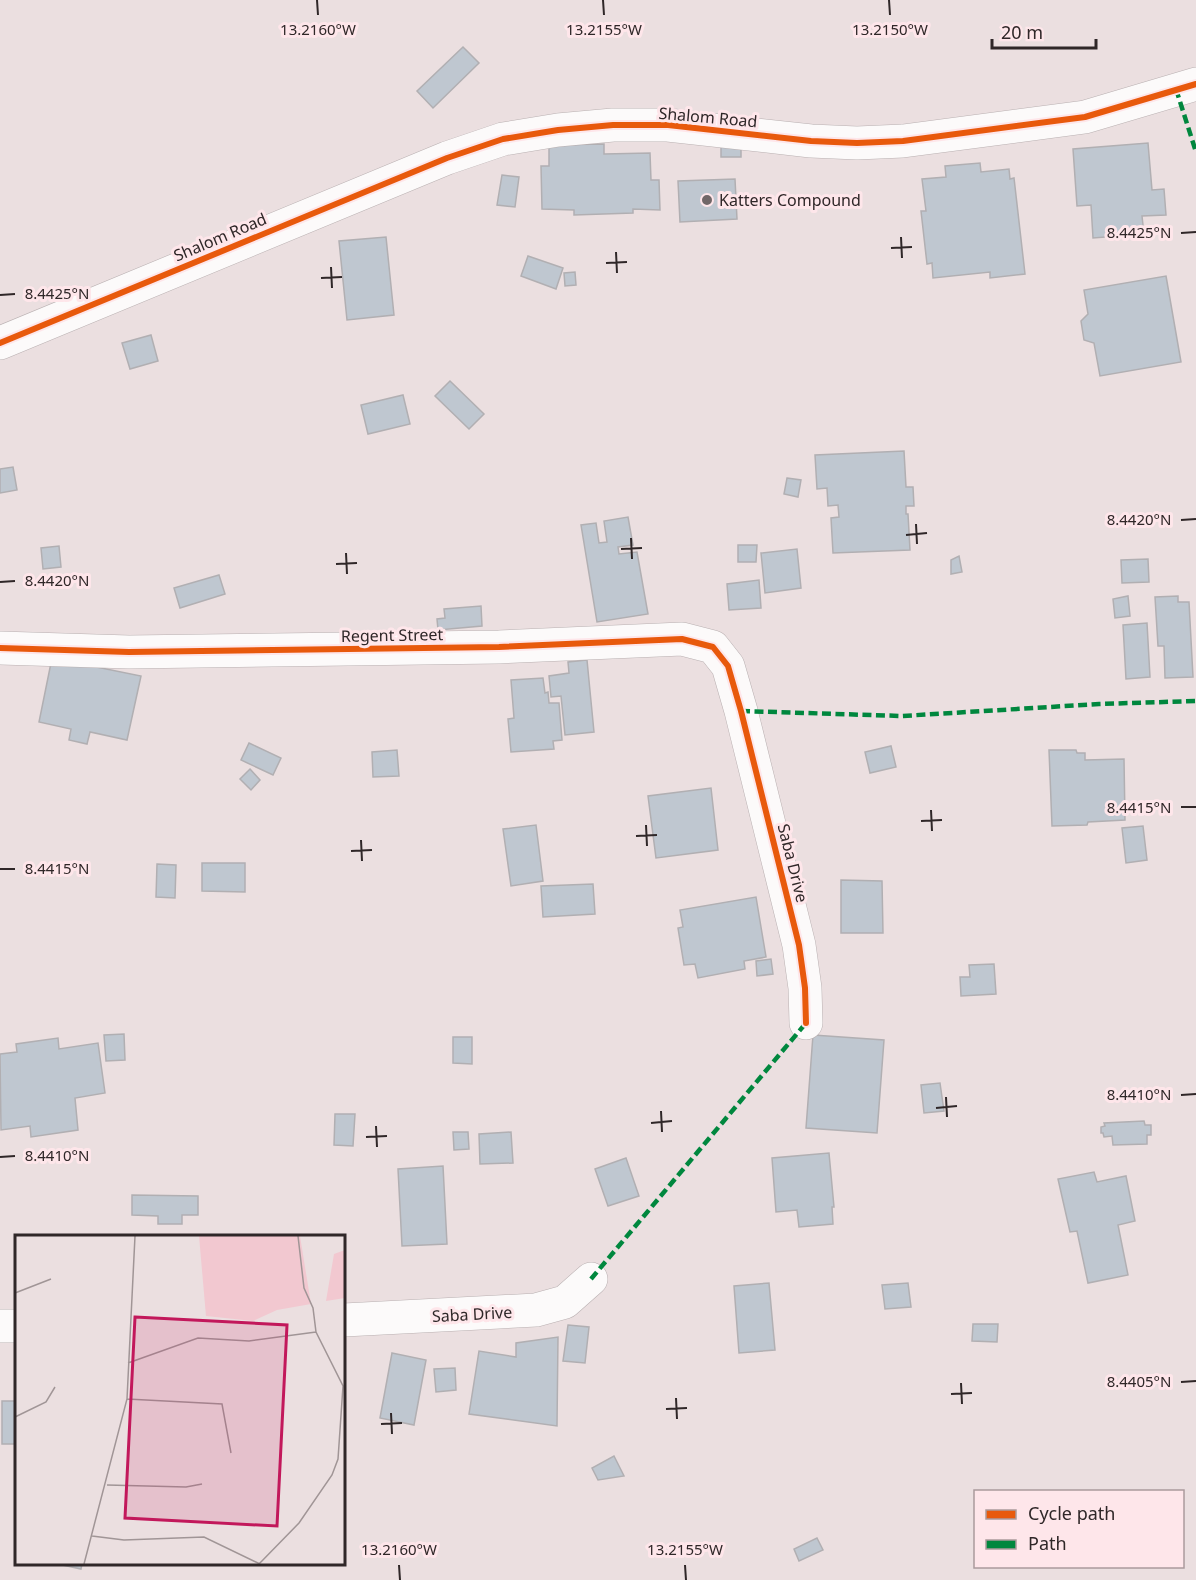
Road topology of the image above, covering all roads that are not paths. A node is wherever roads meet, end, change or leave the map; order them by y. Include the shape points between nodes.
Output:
1 (1196, 84) edge
2 (0, 343) edge
3 (0, 648) edge
4 (741, 711) joint
5 (806, 1023) dead end
6 (591, 1279) dead end
7 (345, 1320) edge

1 - 2 street, Shalom Road via 1085,117 903,141 811,141 668,125 613,125 502,139 447,158
3 - 4 street, Regent Street via 152,652 499,647 682,639 713,647 728,666
4 - 5 street, Saba Drive via 799,945
6 - 7 street, Saba Drive via 565,1302 536,1310

